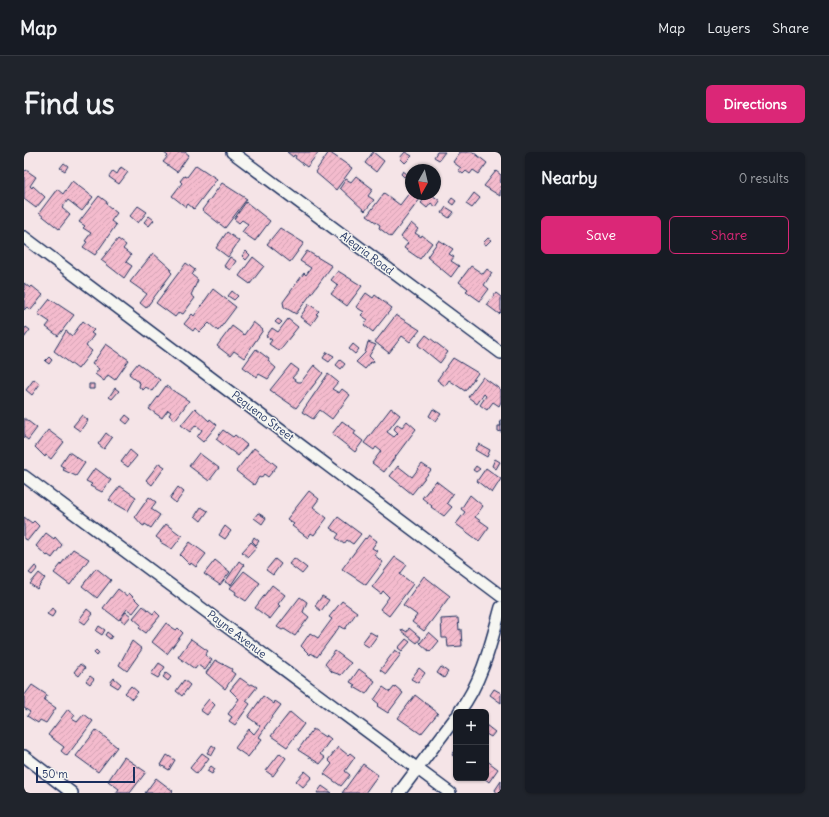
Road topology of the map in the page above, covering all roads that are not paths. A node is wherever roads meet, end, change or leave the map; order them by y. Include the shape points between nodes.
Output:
1 (232, 152) edge
2 (24, 237) edge
3 (501, 353) edge
4 (24, 476) edge
5 (501, 596) edge
6 (501, 607) edge
7 (462, 709) edge
8 (453, 721) edge
9 (24, 756) edge
10 (418, 768) junction
11 (72, 793) edge
12 (399, 793) edge
13 (450, 793) edge

1 - 3 street, Alegria Road
2 - 5 street, Pequeno Street
4 - 10 street, Payne Avenue
6 - 7 street via 478,679
8 - 10 street
9 - 11 street
10 - 12 street
10 - 13 street, Payne Avenue

